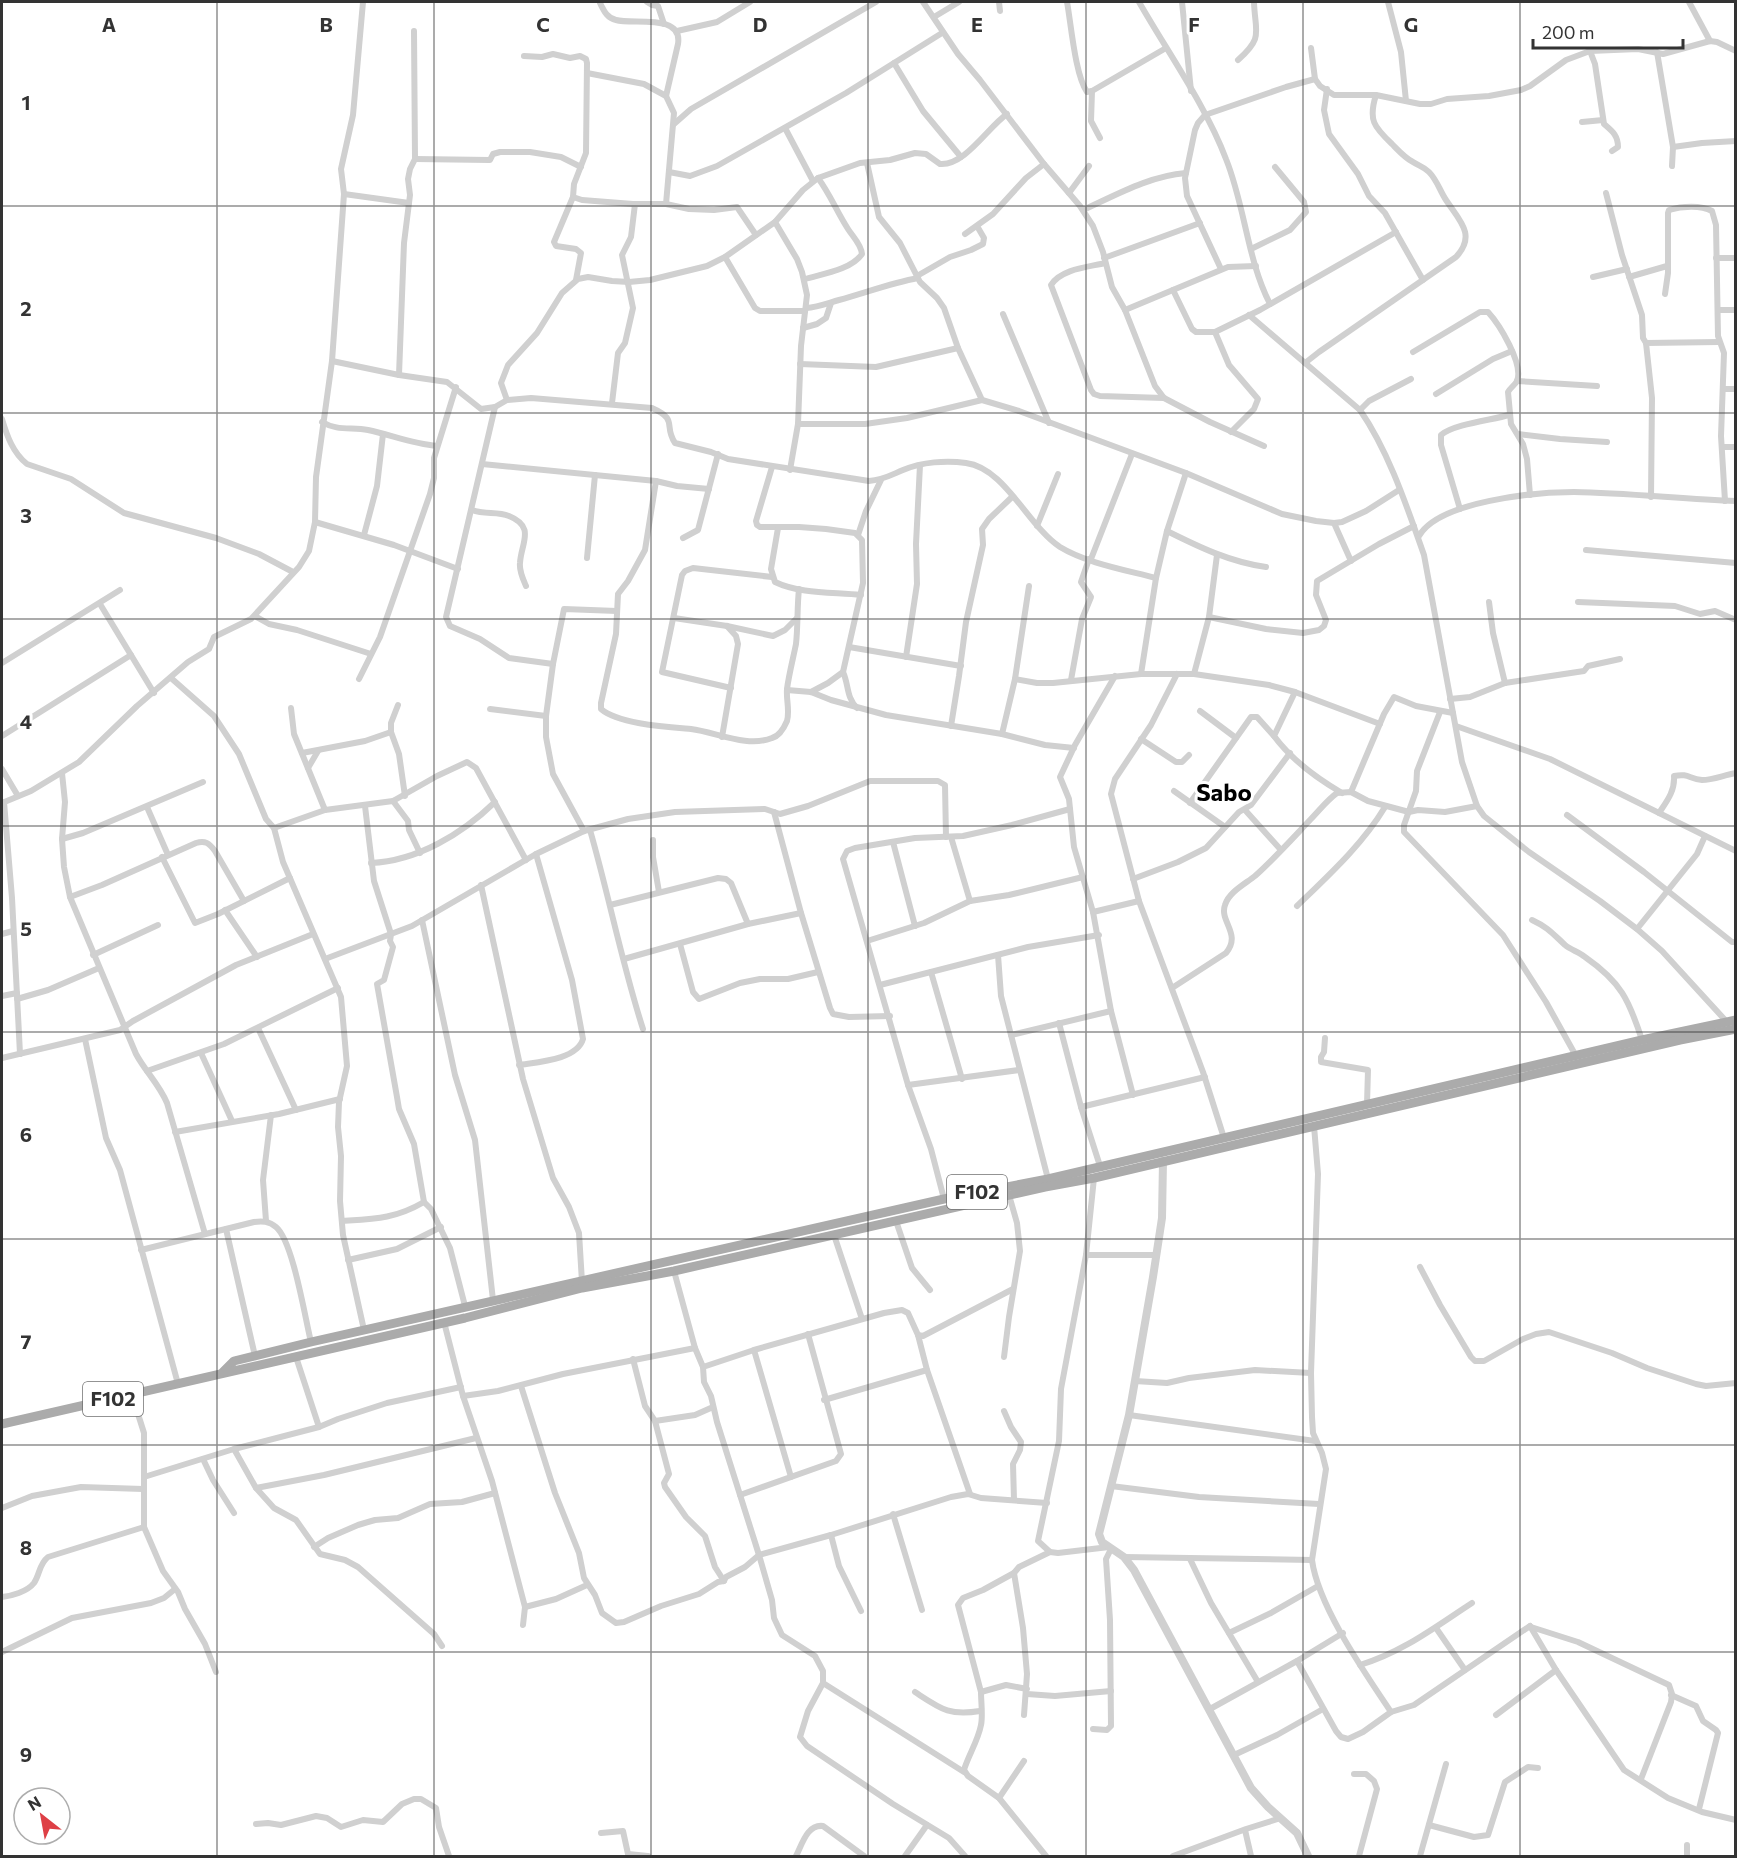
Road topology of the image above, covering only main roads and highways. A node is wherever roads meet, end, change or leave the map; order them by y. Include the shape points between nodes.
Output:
1 (1731, 1020) edge
2 (1736, 1029) edge
3 (582, 1284) junction
4 (223, 1372) junction
5 (2, 1424) edge

1 - 3 main road, F102
2 - 3 main road, F102 via 674,1271
3 - 4 main road, F102 via 444,1322
3 - 4 main road, F102 via 311,1342 234,1361
4 - 5 main road, F102

